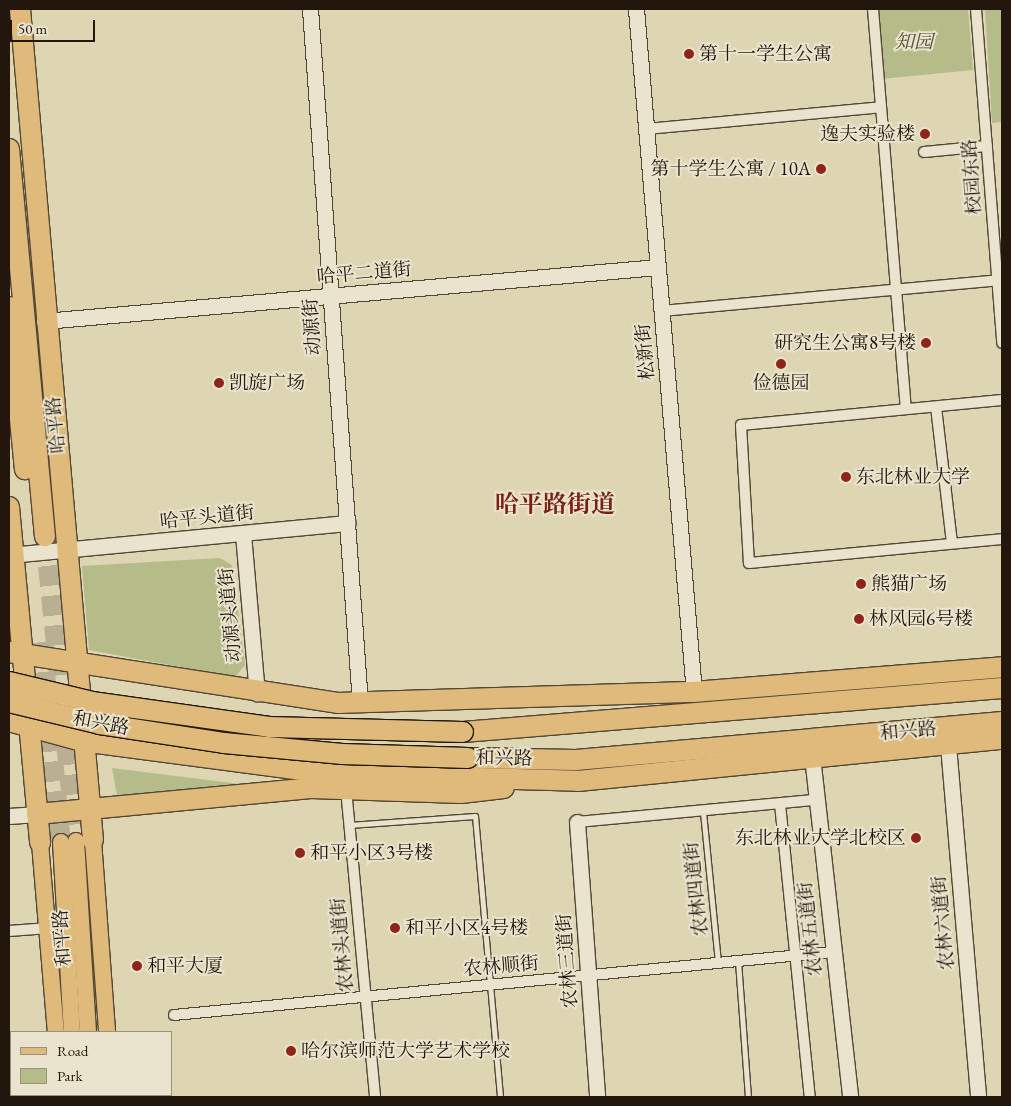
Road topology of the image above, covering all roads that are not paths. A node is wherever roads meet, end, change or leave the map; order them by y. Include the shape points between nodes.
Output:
1 (20, 9) edge
2 (310, 9) edge
3 (636, 9) edge
4 (872, 9) edge
5 (976, 9) edge
6 (881, 107) junction
7 (646, 129) junction
8 (30, 139) junction
9 (987, 146) junction
10 (9, 149) edge
11 (924, 152) dead end
12 (14, 205) junction
13 (998, 221) edge
14 (658, 267) junction
15 (1000, 280) edge
16 (896, 288) junction
17 (330, 296) junction
18 (9, 307) edge
19 (662, 311) junction
20 (44, 321) junction
21 (1002, 343) edge
22 (1002, 400) edge
23 (936, 407) junction
24 (906, 409) junction
25 (9, 507) edge
26 (347, 523) junction
27 (243, 534) junction
28 (1002, 538) edge
29 (952, 543) junction
30 (70, 551) junction
31 (11, 555) edge
32 (16, 653) edge
33 (80, 665) junction
34 (1002, 667) edge
35 (9, 682) edge
36 (1002, 688) edge
37 (703, 692) junction
38 (257, 693) junction
39 (9, 702) edge
40 (360, 703) junction
41 (9, 721) edge
42 (1002, 722) edge
43 (29, 726) junction
44 (515, 729) junction
45 (1002, 739) edge
46 (82, 741) junction
47 (948, 745) junction
48 (812, 756) junction
49 (576, 760) junction
50 (698, 768) junction
51 (578, 781) junction
52 (346, 790) junction
53 (816, 800) junction
54 (780, 804) junction
55 (90, 809) junction
56 (703, 812) junction
57 (37, 814) junction
58 (9, 816) edge
59 (577, 822) joint
60 (349, 825) junction
61 (77, 841) junction
62 (40, 843) joint
63 (49, 928) junction
64 (9, 931) edge
65 (832, 952) junction
66 (796, 956) junction
67 (738, 961) junction
68 (718, 963) junction
69 (588, 976) junction
70 (490, 985) junction
71 (364, 997) junction
72 (174, 1015) dead end
73 (56, 1031) edge
74 (72, 1031) edge
75 (88, 1031) edge
76 (106, 1031) edge
77 (375, 1097) edge
78 (500, 1097) edge
79 (597, 1097) edge
80 (748, 1097) edge
81 (810, 1097) edge
82 (850, 1097) edge
83 (978, 1097) edge

1 - 8 highway, 哈平路
2 - 17 street, 动源街
3 - 7 street, 松新街
4 - 6 street
5 - 9 street, 校园东路
6 - 7 street
6 - 16 street
7 - 14 street, 松新街
8 - 12 highway
8 - 20 highway, 哈平路
9 - 11 street
9 - 13 street, 校园东路
10 - 12 highway, 哈平路
12 - 18 highway, 哈平路 via 38,537
13 - 15 street, 校园东路
14 - 17 street, 哈平二道街
14 - 19 street, 松新街
15 - 16 street
15 - 21 street, 校园东路
16 - 19 street
16 - 24 street
17 - 20 street, 哈平二道街
17 - 26 street, 动源街
19 - 37 street, 松新街
20 - 30 highway, 哈平路
22 - 23 street
23 - 24 street
23 - 29 street
24 - 29 street via 741,425 750,563
25 - 31 highway
26 - 27 street, 哈平头道街
26 - 40 street, 动源街
27 - 30 street, 哈平头道街
27 - 38 street, 动源头道街
28 - 29 street
30 - 31 street, 哈平头道街
30 - 33 highway, 哈平路
31 - 32 highway
32 - 33 highway
32 - 43 highway
33 - 38 highway
33 - 46 highway, 哈平路
34 - 37 highway
35 - 44 highway, bridge via 110,705 269,727 463,732
36 - 44 highway
37 - 40 highway
37 - 44 highway
38 - 40 highway
39 - 49 highway, 和兴路, bridge via 100,724 224,743 468,758
41 - 43 highway, 和兴路
42 - 49 highway, 和兴路
43 - 46 highway, 和兴路
43 - 57 highway
45 - 47 highway, 和兴路
46 - 51 highway, 和兴路 via 333,774
46 - 55 highway, 哈平路
47 - 48 highway, 和兴路
47 - 83 street, 农林六道街
48 - 50 highway, 和兴路
48 - 53 street, 农林五道街
49 - 50 highway
50 - 51 highway, 和兴路
51 - 52 highway, 和兴路 via 461,793
52 - 55 highway, 和兴路 via 311,788
52 - 60 street, 农林头道街
53 - 54 street
53 - 65 street, 农林五道街
54 - 56 street
54 - 66 street
55 - 57 highway, 和兴路
55 - 61 highway, 哈平路
56 - 59 street
56 - 68 lane, 农林四道街
57 - 58 street
57 - 62 highway
59 - 69 street, 农林三道街
60 - 70 lane via 475,816
60 - 71 street, 农林头道街
61 - 74 main road, 和平路
61 - 75 main road, 和平路
61 - 76 main road
62 - 63 main road
63 - 64 street
63 - 73 main road
65 - 66 street, 农林顺街
65 - 82 street, 农林五道街
66 - 67 street, 农林顺街
66 - 81 street
67 - 68 street, 农林顺街
67 - 80 lane
68 - 69 street, 农林顺街
69 - 70 street, 农林顺街
69 - 79 street, 农林三道街
70 - 71 street, 农林顺街
70 - 78 lane
71 - 72 street, 农林顺街
71 - 77 street, 农林头道街

